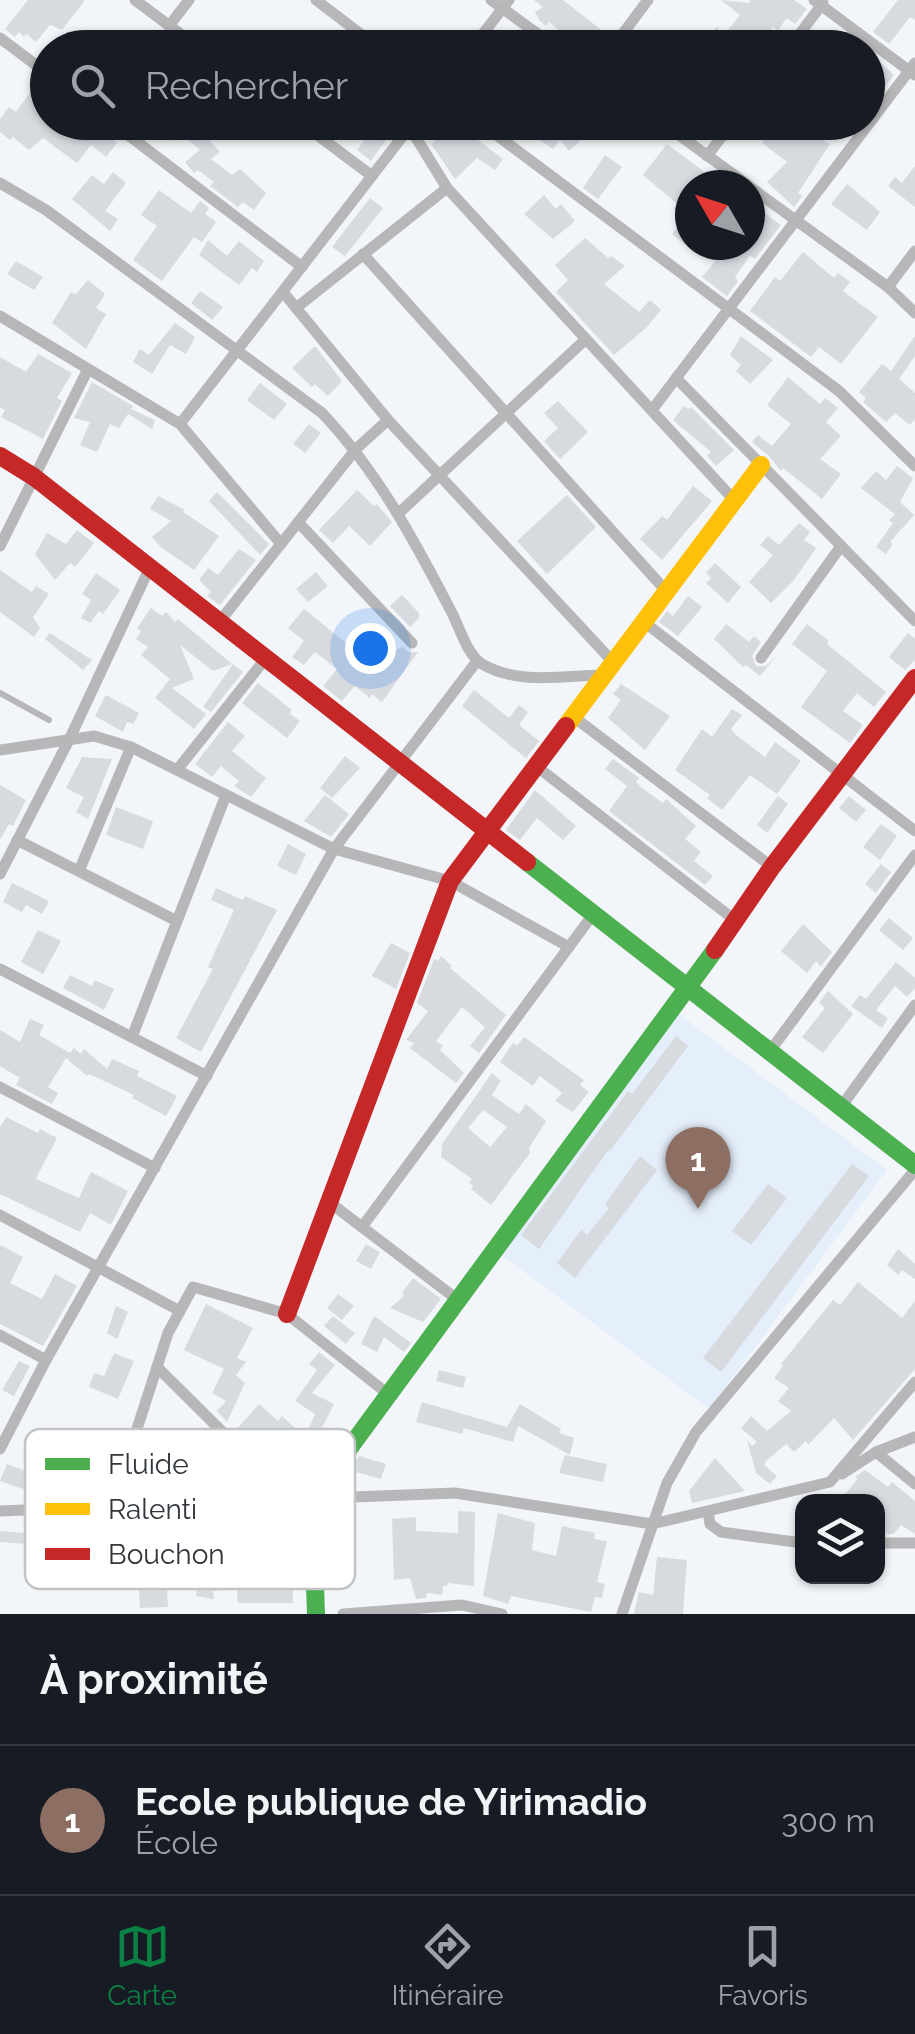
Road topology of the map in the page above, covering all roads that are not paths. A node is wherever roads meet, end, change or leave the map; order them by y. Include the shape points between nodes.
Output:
1 (135, 0) edge
2 (189, 0) edge
3 (316, 0) edge
4 (491, 0) edge
5 (648, 0) edge
6 (820, 2) edge
7 (506, 4) edge
8 (170, 26) junction
9 (175, 30) edge
10 (355, 30) edge
11 (486, 30) edge
12 (536, 30) edge
13 (626, 30) edge
14 (802, 30) edge
15 (858, 30) edge
16 (0, 38) edge
17 (885, 50) edge
18 (30, 60) edge
19 (913, 70) edge
20 (885, 106) edge
21 (135, 140) edge
22 (324, 140) edge
23 (400, 140) edge
24 (420, 140) edge
25 (504, 140) edge
26 (685, 140) edge
27 (719, 140) edge
28 (858, 140) edge
29 (707, 156) junction
30 (727, 170) edge
31 (372, 176) junction
32 (0, 183) edge
33 (447, 188) junction
34 (765, 198) edge
35 (796, 220) junction
36 (915, 251) edge
37 (363, 254) junction
38 (302, 267) junction
39 (888, 286) junction
40 (282, 292) junction
41 (296, 308) junction
42 (729, 309) junction
43 (915, 313) edge
44 (0, 316) edge
45 (586, 339) junction
46 (238, 349) junction
47 (88, 368) junction
48 (676, 378) junction
49 (652, 410) junction
50 (506, 414) junction
51 (388, 420) junction
52 (180, 424) junction
53 (356, 449) junction
54 (0, 456) edge
55 (762, 466) junction
56 (915, 466) edge
57 (439, 476) junction
58 (34, 477) junction
59 (735, 501) junction
60 (400, 512) junction
61 (298, 522) junction
62 (281, 544) junction
63 (0, 546) edge
64 (841, 546) junction
65 (150, 567) junction
66 (667, 592) junction
67 (220, 621) junction
68 (915, 621) edge
69 (644, 622) junction
70 (412, 643) dead end
71 (266, 658) junction
72 (761, 658) dead end
73 (476, 661) junction
74 (608, 669) junction
75 (915, 678) edge
76 (0, 693) edge
77 (575, 718) junction
78 (50, 720) dead end
79 (69, 740) junction
80 (131, 747) junction
81 (0, 750) edge
82 (402, 764) junction
83 (536, 766) junction
84 (177, 770) junction
85 (844, 776) junction
86 (226, 795) junction
87 (488, 831) junction
88 (915, 831) edge
89 (17, 840) junction
90 (334, 850) junction
91 (915, 855) edge
92 (772, 867) junction
93 (79, 872) junction
94 (0, 874) edge
95 (450, 880) junction
96 (594, 914) junction
97 (177, 921) junction
98 (736, 921) junction
99 (568, 947) junction
100 (0, 969) edge
101 (688, 987) junction
102 (915, 1005) edge
103 (132, 1037) junction
104 (770, 1051) junction
105 (206, 1076) junction
106 (0, 1086) edge
107 (841, 1107) junction
108 (915, 1167) edge
109 (155, 1168) junction
110 (329, 1202) junction
111 (0, 1215) edge
112 (362, 1227) junction
113 (99, 1268) junction
114 (458, 1300) junction
115 (180, 1311) junction
116 (286, 1314) junction
117 (0, 1335) edge
118 (46, 1360) junction
119 (157, 1368) junction
120 (915, 1382) edge
121 (388, 1394) junction
122 (137, 1429) edge
123 (219, 1429) edge
124 (915, 1437) edge
125 (355, 1439) edge
126 (0, 1449) edge
127 (876, 1452) junction
128 (830, 1482) junction
129 (915, 1484) edge
130 (355, 1496) edge
131 (25, 1509) edge
132 (0, 1510) edge
133 (708, 1512) junction
134 (652, 1524) junction
135 (795, 1542) edge
136 (885, 1543) edge
137 (915, 1543) edge
138 (315, 1589) edge
139 (316, 1614) edge
140 (343, 1614) edge
141 (502, 1614) edge
142 (622, 1614) edge

1 - 8 street
2 - 8 street
3 - 10 street
4 - 7 street
5 - 13 street
6 - 14 street
6 - 15 street
7 - 11 street
7 - 12 street
8 - 9 street
16 - 18 street
17 - 19 street
19 - 20 street
21 - 38 street
22 - 31 street
23 - 31 street
24 - 33 street
25 - 42 street
26 - 29 street
27 - 29 street
28 - 35 street
29 - 30 street
31 - 38 street
32 - 46 street
33 - 37 street
33 - 45 street
34 - 35 street
35 - 39 street
35 - 42 street
36 - 39 street
37 - 41 street
37 - 50 street
38 - 40 street
39 - 43 street
40 - 41 street
40 - 46 street
41 - 51 street
42 - 48 street
42 - 56 street via 838,391
44 - 47 street
45 - 49 street
45 - 50 street
46 - 52 street
46 - 53 street via 322,413
47 - 52 street
47 - 58 street
48 - 49 street
48 - 55 street
49 - 59 street
50 - 57 street
50 - 66 street
51 - 53 street
51 - 57 street
52 - 62 street
53 - 60 street
53 - 61 street
54 - 58 street
55 - 59 street
55 - 64 street
57 - 60 street
57 - 74 street
58 - 63 street
58 - 65 street
59 - 66 street
60 - 73 street
61 - 62 street
61 - 70 street
62 - 67 street
64 - 68 street
64 - 72 street
65 - 67 street
65 - 79 street
66 - 69 street
67 - 71 street
69 - 74 street
69 - 85 street
71 - 82 street
71 - 84 street
73 - 74 street via 530,678
73 - 82 street
74 - 77 street
75 - 85 street
76 - 78 lane
77 - 83 street
77 - 92 street
79 - 80 street via 94,736
79 - 81 street
79 - 89 street
80 - 84 street
80 - 93 street
82 - 87 street
82 - 90 street
83 - 87 street
83 - 98 street
84 - 86 street
85 - 88 street
85 - 92 street
86 - 90 street
86 - 97 street
87 - 95 street
87 - 96 street
89 - 93 street
89 - 94 street
90 - 95 street
90 - 105 street
91 - 104 street
92 - 98 street
93 - 97 street
95 - 99 street
95 - 110 street
96 - 99 street
96 - 101 street
97 - 103 street
98 - 101 street
99 - 112 street
100 - 103 street
101 - 104 street
101 - 114 street
102 - 107 street
103 - 105 street
104 - 107 street
105 - 109 street
106 - 109 street
107 - 108 street
108 - 134 street via 696,1432
109 - 113 street
110 - 112 street
110 - 116 street
111 - 113 street
112 - 114 street
113 - 115 street
113 - 118 street
114 - 121 street
115 - 116 street via 193,1287
115 - 119 street
116 - 121 street
117 - 118 street
118 - 126 street
119 - 122 street
119 - 123 street
120 - 128 street
121 - 125 street
124 - 127 street
127 - 128 street
127 - 129 street
128 - 133 street
130 - 134 street via 455,1493
131 - 132 street
133 - 134 street
133 - 135 street via 721,1532
134 - 142 street
136 - 137 street
138 - 139 street
140 - 141 street via 462,1605

